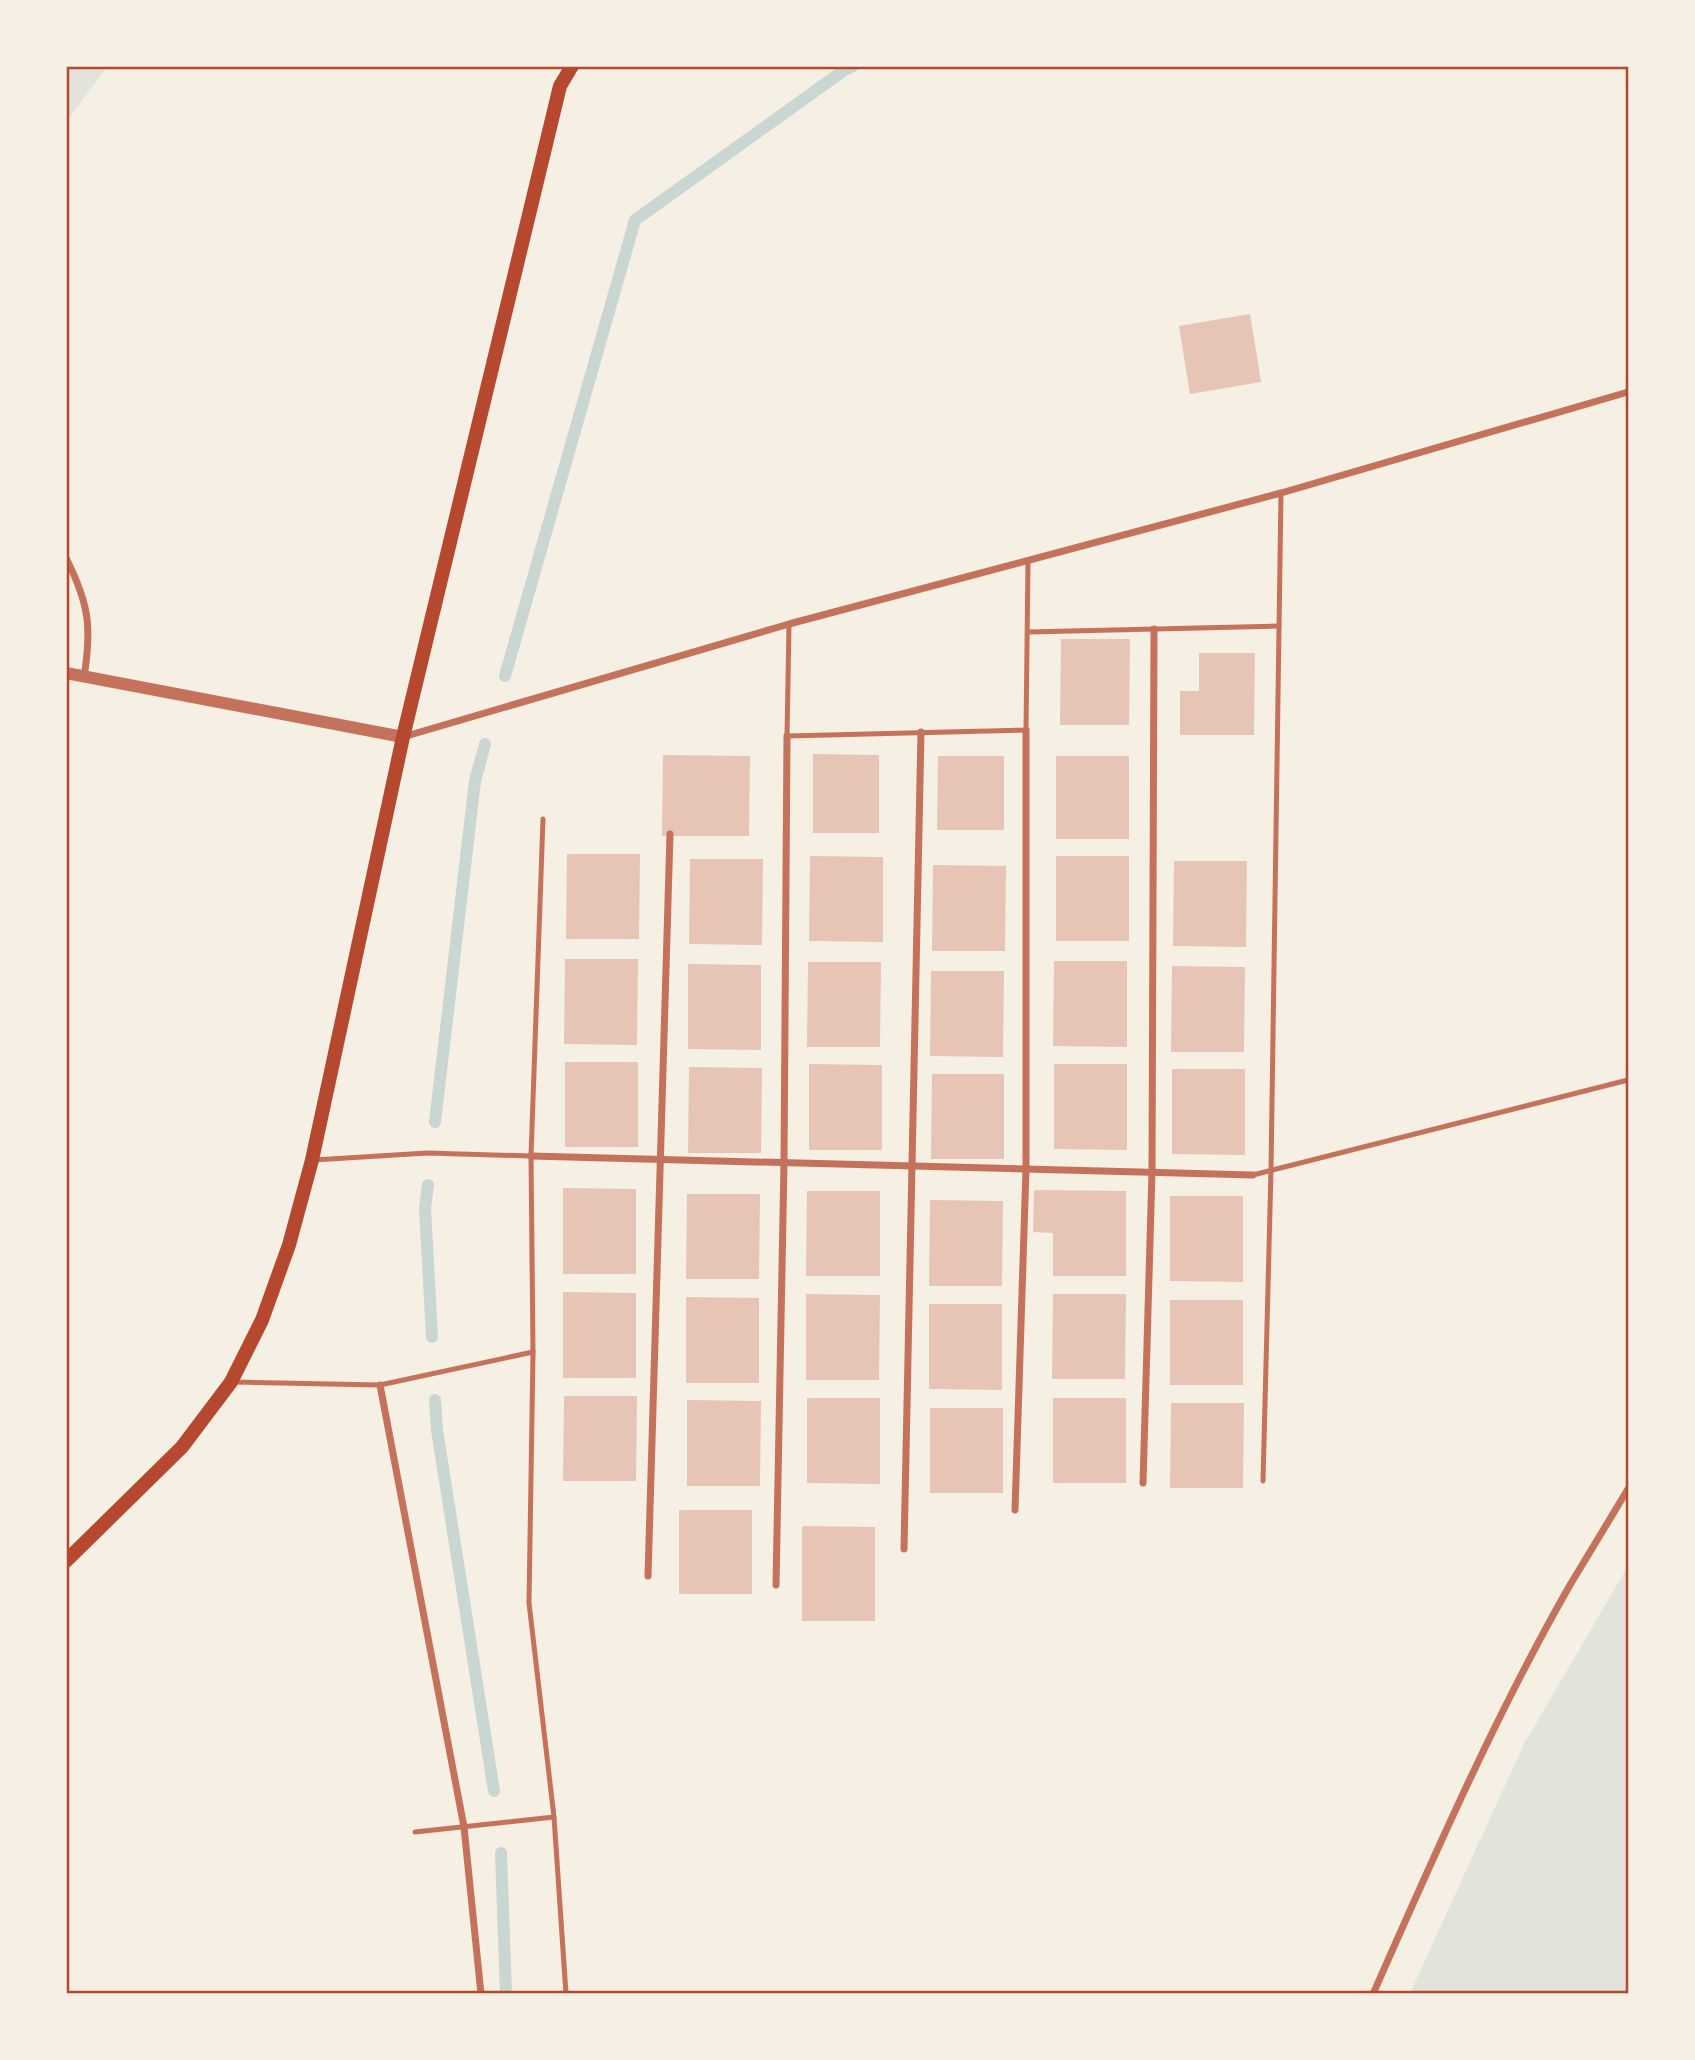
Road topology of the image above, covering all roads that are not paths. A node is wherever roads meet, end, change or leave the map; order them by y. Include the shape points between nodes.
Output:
1 (572, 66) edge
2 (1629, 392) edge
3 (1281, 493) junction
4 (66, 558) edge
5 (1028, 561) junction
6 (789, 624) junction
7 (1279, 626) junction
8 (1154, 629) junction
9 (1028, 632) junction
10 (66, 673) edge
11 (84, 677) junction
12 (1026, 730) junction
13 (921, 732) junction
14 (787, 736) junction
15 (403, 737) junction
16 (543, 819) dead end
17 (670, 834) dead end
18 (1629, 1080) edge
19 (531, 1156) junction
20 (661, 1159) junction
21 (312, 1160) junction
22 (784, 1163) junction
23 (912, 1166) junction
24 (1026, 1169) junction
25 (1272, 1170) junction
26 (1152, 1172) junction
27 (1253, 1175) joint
28 (533, 1352) junction
29 (231, 1382) junction
30 (380, 1385) junction
31 (1263, 1481) dead end
32 (1143, 1483) dead end
33 (1629, 1489) edge
34 (1015, 1510) dead end
35 (904, 1549) dead end
36 (66, 1561) edge
37 (648, 1576) dead end
38 (776, 1584) dead end
39 (554, 1817) junction
40 (464, 1827) junction
41 (415, 1832) dead end
42 (481, 1993) edge
43 (566, 1993) edge
44 (1373, 1993) edge

1 - 15 main road via 560,86
2 - 3 street
3 - 5 street
3 - 7 lane
4 - 11 street via 88,611 90,643
5 - 6 street
5 - 9 lane
6 - 14 lane
6 - 15 street
7 - 8 lane
7 - 25 lane
8 - 9 lane
8 - 26 street
9 - 12 lane
10 - 11 street
11 - 15 street
12 - 13 lane
12 - 24 street
13 - 14 lane
13 - 23 street
14 - 22 street
15 - 21 main road
16 - 19 lane
17 - 20 street
18 - 25 lane
19 - 20 street
19 - 21 lane via 427,1153
19 - 28 lane
20 - 22 street
20 - 37 street
21 - 29 main road via 262,1320
22 - 23 street
22 - 38 street
23 - 24 street
23 - 35 street
24 - 26 street
24 - 34 street
25 - 27 lane
25 - 31 lane
26 - 27 street
26 - 32 street
28 - 30 lane
28 - 39 lane via 529,1603
29 - 30 lane
29 - 36 main road via 182,1447
30 - 40 street
33 - 44 street via 1570,1586 1493,1733
39 - 40 lane
39 - 43 lane
40 - 41 lane
40 - 42 street

